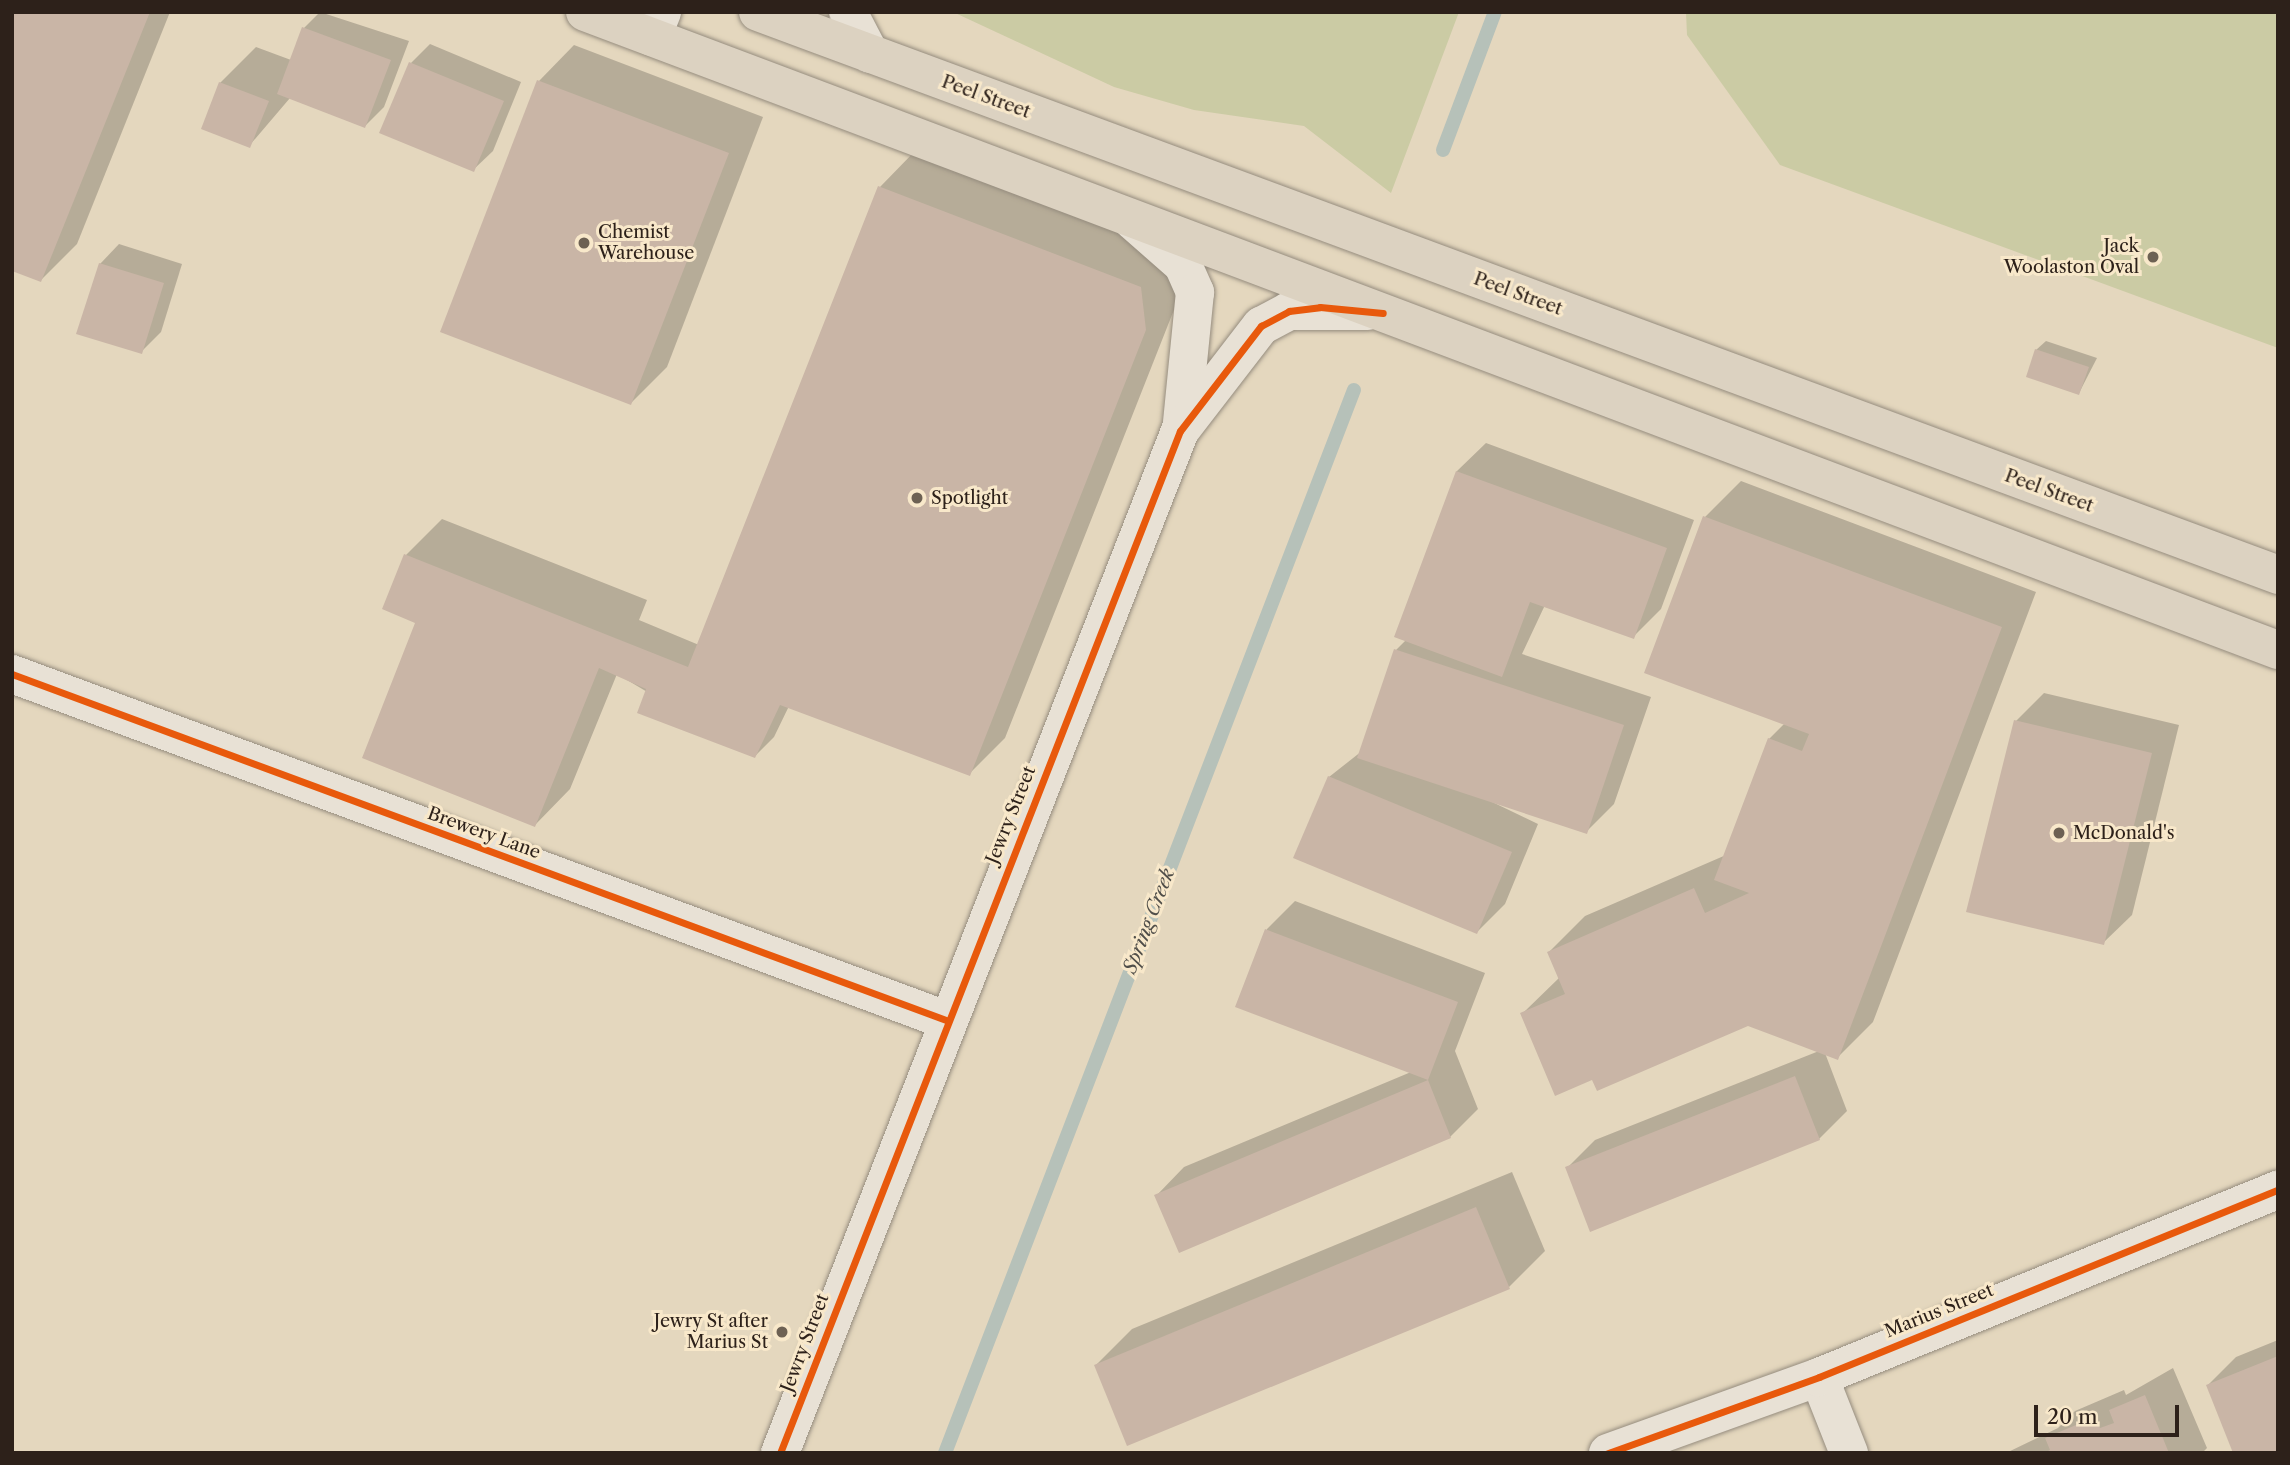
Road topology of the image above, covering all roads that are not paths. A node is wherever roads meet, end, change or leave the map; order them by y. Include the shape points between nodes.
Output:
1 (585, 12) edge
2 (758, 12) edge
3 (848, 12) edge
4 (657, 24) edge
5 (870, 54) junction
6 (1120, 211) junction
7 (1383, 313) junction
8 (1180, 430) junction
9 (2278, 575) edge
10 (2278, 650) edge
11 (12, 674) edge
12 (946, 1020) junction
13 (2278, 1190) edge
14 (1819, 1377) junction
15 (780, 1453) edge
16 (1608, 1453) edge
17 (1849, 1453) edge

1 - 4 main road
2 - 5 main road, Peel Street
3 - 5 street
4 - 6 main road via 853,109
5 - 9 main road, Peel Street
6 - 7 main road
6 - 8 street via 1183,265 1195,292
7 - 8 street, Jewry Street via 1320,307 1289,311 1261,326
7 - 10 main road
8 - 12 street, Jewry Street
11 - 12 street, Brewery Lane
12 - 15 street, Jewry Street
13 - 14 street, Marius Street
14 - 16 street, Marius Street
14 - 17 street

